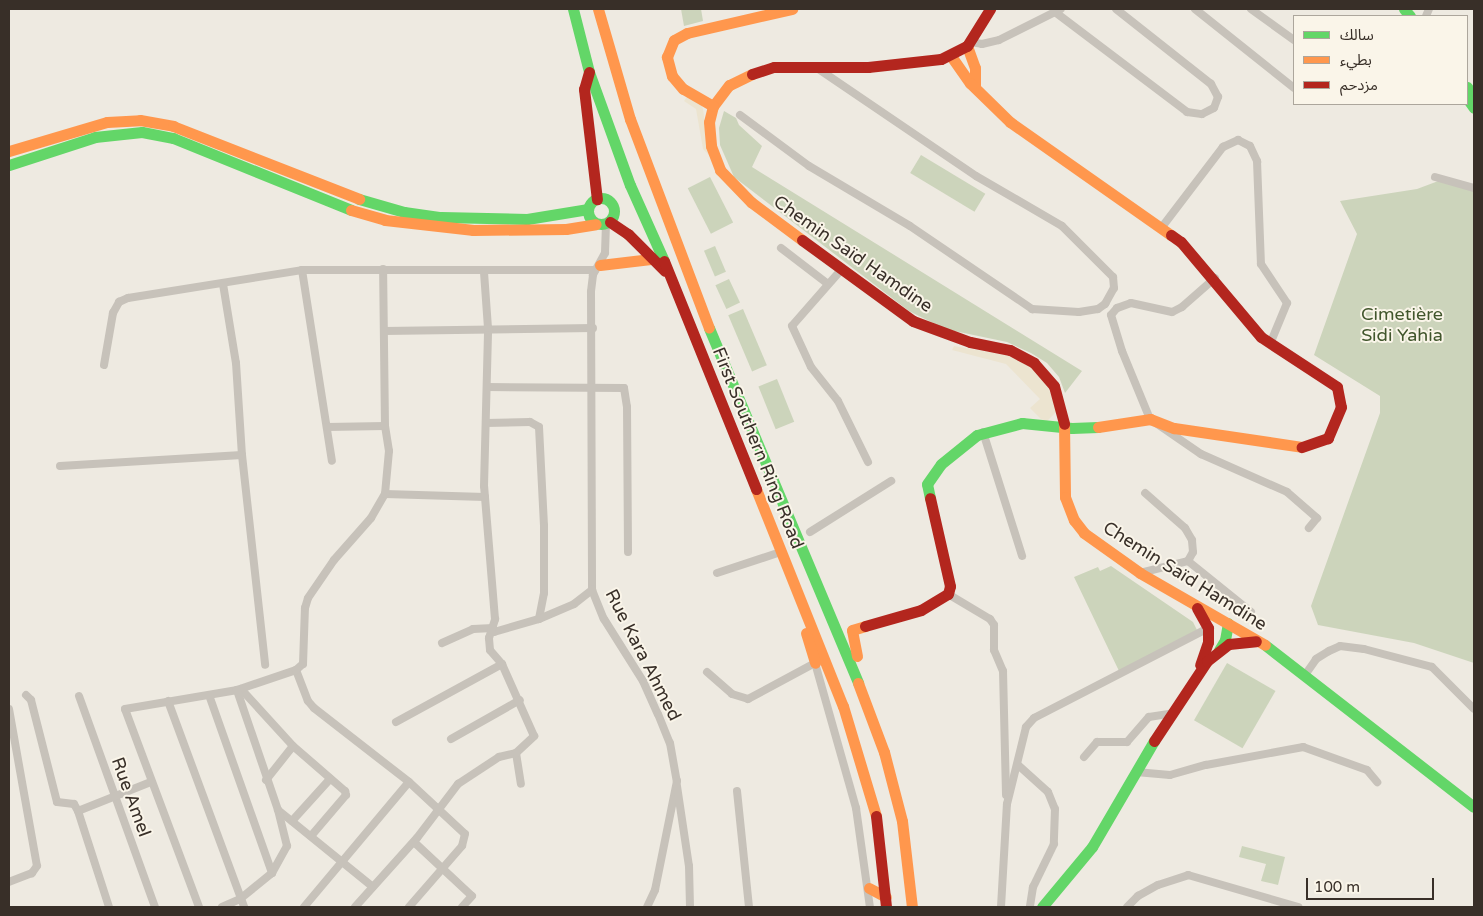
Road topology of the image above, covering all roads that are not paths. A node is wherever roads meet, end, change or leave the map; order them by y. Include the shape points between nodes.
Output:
1 (573, 9) edge
2 (598, 9) edge
3 (792, 9) edge
4 (990, 9) edge
5 (1116, 9) edge
6 (1195, 9) edge
7 (1251, 9) edge
8 (769, 11) edge
9 (1058, 11) edge
10 (1293, 39) edge
11 (969, 44) junction
12 (951, 56) junction
13 (812, 65) junction
14 (589, 72) junction
15 (975, 87) junction
16 (1293, 87) edge
17 (713, 106) junction
18 (740, 115) dead end
19 (9, 151) edge
20 (9, 165) edge
21 (1436, 177) dead end
22 (1474, 188) edge
23 (597, 199) junction
24 (588, 209) junction
25 (602, 223) junction
26 (1162, 227) junction
27 (781, 248) dead end
28 (651, 259) junction
29 (597, 267) junction
30 (383, 269) junction
31 (302, 270) junction
32 (841, 270) junction
33 (484, 272) junction
34 (670, 275) junction
35 (1215, 278) junction
36 (223, 284) junction
37 (828, 284) junction
38 (488, 328) junction
39 (593, 328) junction
40 (384, 331) junction
41 (1270, 344) junction
42 (104, 365) dead end
43 (487, 387) junction
44 (592, 388) junction
45 (1150, 419) junction
46 (486, 423) junction
47 (384, 426) junction
48 (1065, 426) junction
49 (327, 427) junction
50 (983, 432) junction
51 (242, 455) junction
52 (332, 461) dead end
53 (868, 462) dead end
54 (60, 466) dead end
55 (891, 481) dead end
56 (1145, 493) dead end
57 (385, 494) junction
58 (485, 497) junction
59 (1309, 528) dead end
60 (810, 532) joint
61 (798, 537) junction
62 (628, 552) dead end
63 (782, 555) junction
64 (1022, 556) dead end
65 (1188, 561) junction
66 (717, 573) dead end
67 (1140, 573) junction
68 (592, 590) junction
69 (948, 594) junction
70 (1194, 604) junction
71 (1251, 612) dead end
72 (538, 619) junction
73 (1228, 623) junction
74 (493, 628) junction
75 (1208, 628) junction
76 (1256, 641) junction
77 (1208, 642) junction
78 (442, 643) dead end
79 (1219, 650) junction
80 (815, 663) junction
81 (502, 664) junction
82 (265, 665) dead end
83 (296, 670) junction
84 (707, 672) dead end
85 (1305, 676) junction
86 (1194, 680) junction
87 (239, 690) junction
88 (26, 695) dead end
89 (209, 695) junction
90 (78, 696) dead end
91 (520, 700) junction
92 (168, 701) junction
93 (9, 709) edge
94 (1474, 709) edge
95 (1169, 714) junction
96 (396, 722) dead end
97 (876, 730) junction
98 (451, 739) dead end
99 (293, 746) junction
100 (516, 753) junction
101 (1084, 757) dead end
102 (1018, 765) junction
103 (1136, 772) junction
104 (330, 779) junction
105 (266, 780) junction
106 (677, 781) junction
107 (152, 782) junction
108 (410, 782) junction
109 (1377, 782) dead end
110 (521, 784) dead end
111 (1443, 785) junction
112 (737, 792) dead end
113 (114, 796) junction
114 (1007, 804) junction
115 (1474, 806) edge
116 (440, 808) junction
117 (278, 810) junction
118 (78, 811) junction
119 (1474, 814) edge
120 (292, 821) junction
121 (311, 836) junction
122 (414, 842) junction
123 (340, 862) junction
124 (442, 868) junction
125 (272, 873) junction
126 (9, 882) edge
127 (372, 887) junction
128 (869, 888) junction
129 (240, 899) junction
130 (886, 902) edge
131 (109, 907) edge
132 (155, 907) edge
133 (199, 907) edge
134 (222, 907) edge
135 (244, 907) edge
136 (304, 907) edge
137 (355, 907) edge
138 (409, 907) edge
139 (462, 907) edge
140 (647, 907) edge
141 (690, 907) edge
142 (748, 907) edge
143 (870, 907) edge
144 (912, 907) edge
145 (1001, 907) edge
146 (1030, 907) edge
147 (1042, 907) edge
148 (1127, 907) edge
149 (1298, 907) edge

1 - 14 main road, First Southern Ring Road
2 - 61 main road, First Southern Ring Road via 648,170 717,349
3 - 8 main road
4 - 11 main road, Chemin Saïd Hamdine
5 - 9 street via 1211,84 1218,97 1214,108 1202,114 1187,112
6 - 16 street
7 - 10 street
8 - 17 main road via 687,33 674,40 667,57 672,76 683,89
9 - 11 street via 999,40
11 - 12 main road, Chemin Saïd Hamdine
11 - 15 main road via 975,68
12 - 13 main road, Chemin Saïd Hamdine via 914,64
12 - 15 main road via 964,77
13 - 17 main road, Chemin Saïd Hamdine via 752,72 729,85
13 - 18 street via 976,176 1062,226 1113,277 1114,288 1105,304 1098,309 1079,312 1032,309 910,226 808,166
14 - 23 main road via 584,89
14 - 34 main road, First Southern Ring Road via 630,185
15 - 26 main road via 995,110 1026,135
17 - 32 main road, Chemin Saïd Hamdine via 709,122 711,146 725,178 751,202
19 - 24 main road via 107,122 140,120 173,126 333,192 404,212 440,217 527,219
20 - 25 main road via 95,137 142,132 173,138 349,210 394,222 473,230 566,229
21 - 22 street
23 - 24 main road
23 - 25 main road via 606,199 613,205 614,214
24 - 25 main road via 589,217
25 - 28 main road via 628,234
25 - 29 street, Rue Kara Ahmed via 606,241
26 - 35 main road
26 - 41 street via 1223,148 1238,140 1250,146 1256,161 1261,264 1287,303
27 - 37 street
28 - 29 main road
28 - 34 main road
29 - 33 street
29 - 39 street, Rue Kara Ahmed via 591,281
30 - 31 street
30 - 33 street
30 - 40 street
31 - 36 street
31 - 49 street
32 - 37 street
32 - 48 main road, Chemin Saïd Hamdine via 929,329 1024,356 1054,386
33 - 38 street
34 - 63 main road, First Southern Ring Road
35 - 41 main road
35 - 45 street via 1172,312 1126,303 1111,315
36 - 42 street via 119,302 113,313
36 - 51 street via 236,363
37 - 53 street via 797,318 793,330 811,367 838,401
38 - 39 street
38 - 40 street
38 - 43 street
39 - 44 street, Rue Kara Ahmed
40 - 47 street
41 - 45 main road via 1320,372 1337,387 1339,415 1332,433 1321,443 1288,445 1174,428
43 - 44 street
43 - 46 street
44 - 62 street via 622,388 626,395
44 - 68 street, Rue Kara Ahmed
45 - 48 main road via 1110,426
45 - 59 street via 1201,454 1287,492 1317,518
46 - 58 street
46 - 72 street via 530,422 539,427 544,593
47 - 49 street
47 - 57 street via 388,451
48 - 50 main road via 1030,422
48 - 67 main road, Chemin Saïd Hamdine via 1064,476 1068,510 1084,533
49 - 52 street
50 - 64 street
50 - 69 main road via 952,454 927,484 950,586
51 - 54 street
51 - 82 street
55 - 60 street
56 - 65 street via 1185,528 1192,540 1193,552
57 - 58 street
57 - 83 street via 371,518 328,567 308,598 304,622 305,658 302,667
58 - 74 street via 494,598
60 - 61 main road
61 - 97 main road, First Southern Ring Road
63 - 66 street
63 - 80 main road
63 - 130 main road, First Southern Ring Road via 861,756 874,803
65 - 67 street
65 - 71 street
67 - 70 main road, Chemin Saïd Hamdine
68 - 72 street via 574,604
68 - 106 street, Rue Kara Ahmed via 604,619 643,681 658,714 670,743
69 - 97 main road via 921,610 852,630 874,700
69 - 114 street via 994,625 994,650 1003,671
70 - 73 main road, Chemin Saïd Hamdine
70 - 75 main road
72 - 74 street via 494,632
73 - 76 main road, Chemin Saïd Hamdine
73 - 77 main road
73 - 79 main road via 1225,640
74 - 78 street via 473,629
74 - 81 street via 490,650
75 - 77 main road
75 - 102 street via 1034,718 1026,727
76 - 79 main road via 1234,643
76 - 85 main road, Chemin Saïd Hamdine
77 - 86 main road
79 - 86 main road
80 - 84 street via 748,699 732,694
80 - 128 street via 850,779
81 - 91 street
81 - 96 street
83 - 87 street
83 - 108 street via 314,708
85 - 94 street via 1316,659 1329,651 1340,646 1364,648 1432,667
85 - 111 main road, Chemin Saïd Hamdine
86 - 95 main road
87 - 89 street
87 - 99 street
87 - 105 street
88 - 118 street via 31,700 57,802 74,804
89 - 92 street
89 - 125 street
90 - 113 street, Rue Amel
91 - 98 street
91 - 100 street via 534,736
92 - 107 street via 125,709
92 - 129 street
93 - 126 street via 37,866 32,873
95 - 101 street via 1149,717 1127,742 1097,742
95 - 103 main road
97 - 144 main road, First Southern Ring Road via 902,821
99 - 104 street
99 - 105 street
100 - 110 street
100 - 116 street via 499,757 464,780
102 - 114 street
102 - 146 street via 1048,792 1055,809 1054,844 1033,887
103 - 109 street via 1170,776 1206,765 1303,747 1367,770
103 - 147 main road via 1092,847
104 - 120 street
104 - 121 street via 346,794
105 - 117 street
106 - 140 street, Rue Kara Ahmed via 655,890
106 - 141 street via 689,866
107 - 113 street
107 - 133 street
108 - 116 street
108 - 123 street
111 - 115 main road
111 - 119 main road
112 - 142 street
113 - 118 street
113 - 132 street, Rue Amel
114 - 145 street
116 - 122 street
116 - 124 street via 465,834 462,846
117 - 120 street
117 - 125 street via 286,846
118 - 131 street
120 - 121 street
121 - 123 street
122 - 124 street
122 - 127 street
123 - 127 street
123 - 136 street
124 - 138 street
124 - 139 street via 472,896
125 - 129 street
127 - 137 street
128 - 130 main road
128 - 143 street
129 - 134 street
129 - 135 street
148 - 149 street via 1138,896 1158,885 1188,875

